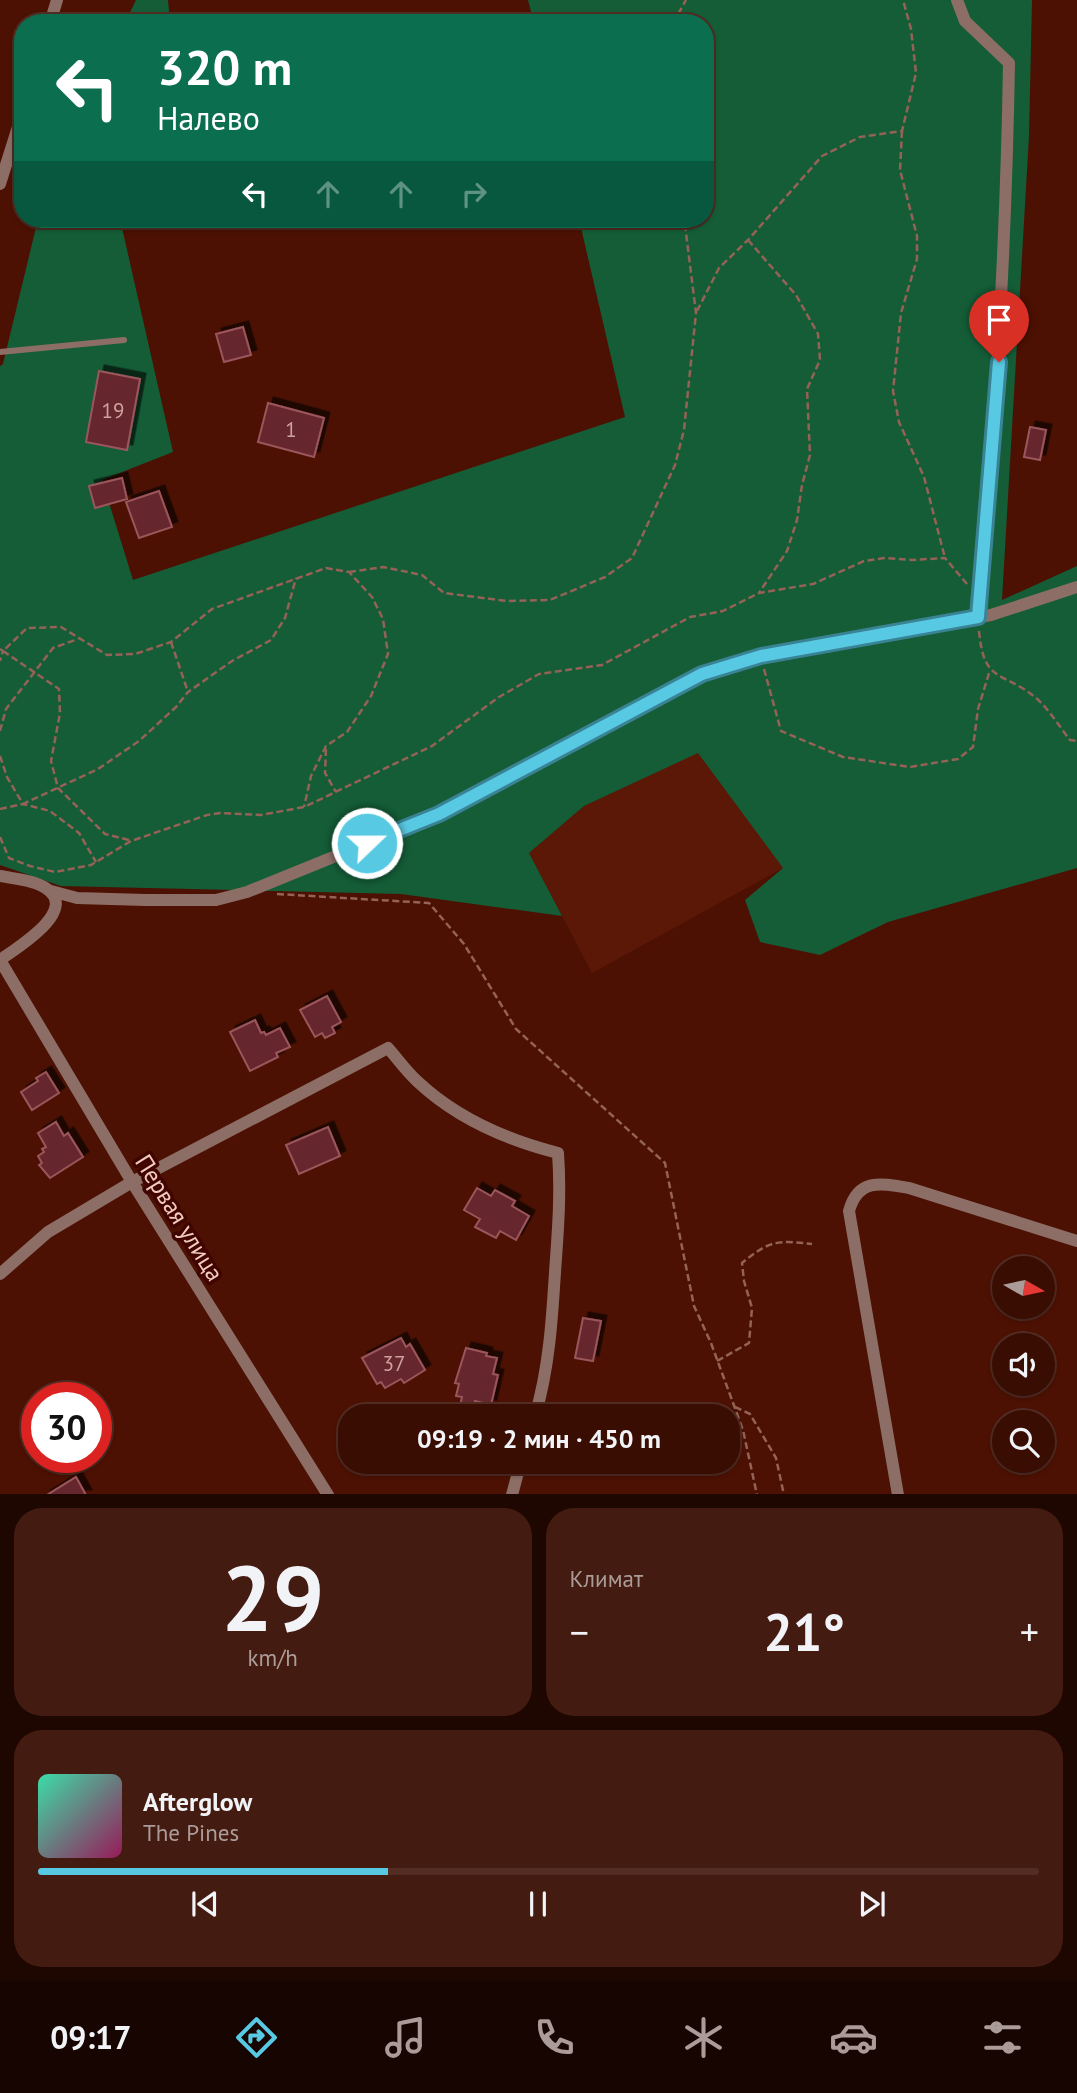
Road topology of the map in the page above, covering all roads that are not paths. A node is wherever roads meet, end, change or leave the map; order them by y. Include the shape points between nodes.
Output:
1 (957, 0) edge
2 (14, 139) edge
3 (0, 184) edge
4 (124, 340) dead end
5 (0, 352) edge
6 (1077, 587) edge
7 (978, 617) junction
8 (0, 876) edge
9 (51, 891) junction
10 (0, 960) edge
11 (132, 1182) junction
12 (1077, 1241) edge
13 (0, 1274) edge
14 (539, 1404) edge
15 (517, 1474) edge
16 (328, 1494) edge
17 (512, 1494) edge
18 (898, 1494) edge

1 - 7 street via 965,21 1009,62 999,362
2 - 3 street
4 - 5 lane
6 - 7 street
7 - 9 street via 761,656 702,674 439,814 247,892 216,900 145,900 77,898
8 - 9 street
9 - 10 street via 53,917
10 - 11 street, Первая улица
11 - 13 street via 48,1232
11 - 14 street via 388,1048 418,1081 461,1113 517,1142 558,1153 561,1193 553,1309
11 - 16 street, Первая улица
12 - 18 street via 909,1188 881,1183 861,1188 853,1197 849,1211
15 - 17 street

